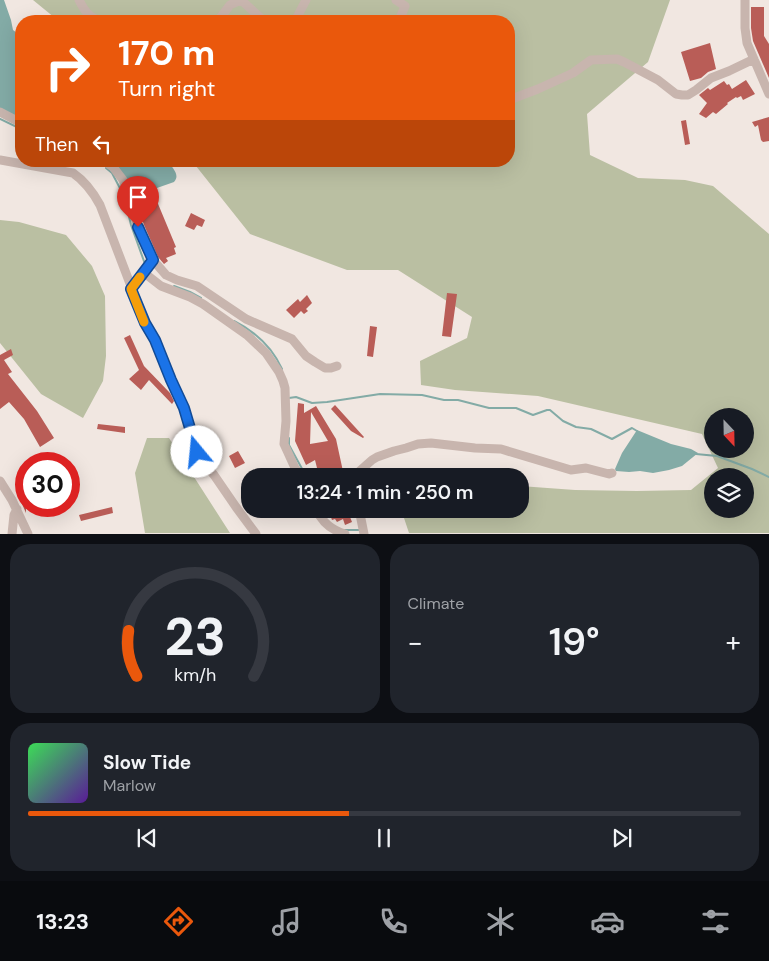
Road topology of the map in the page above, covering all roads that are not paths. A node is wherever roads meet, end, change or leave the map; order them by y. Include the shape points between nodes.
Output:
1 (80, 0) edge
2 (241, 0) edge
3 (306, 0) edge
4 (396, 0) edge
5 (744, 0) edge
6 (89, 15) edge
7 (222, 15) edge
8 (257, 15) edge
9 (299, 15) edge
10 (401, 15) edge
11 (754, 59) junction
12 (769, 94) edge
13 (515, 98) edge
14 (0, 112) edge
15 (15, 120) edge
16 (0, 160) edge
17 (15, 163) edge
18 (39, 167) edge
19 (113, 167) edge
20 (148, 266) junction
21 (131, 289) junction
22 (245, 326) junction
23 (337, 366) dead end
24 (295, 468) edge
25 (363, 468) edge
26 (612, 473) dead end
27 (0, 481) edge
28 (15, 506) edge
29 (15, 513) edge
30 (21, 517) edge
31 (321, 518) edge
32 (361, 518) edge
33 (364, 531) edge
34 (12, 534) edge
35 (28, 534) edge
36 (256, 534) edge
37 (345, 534) edge

1 - 6 street
2 - 7 street via 230,5
2 - 8 street
3 - 9 street
4 - 10 street via 405,6
5 - 11 street via 747,43
11 - 12 street
11 - 13 street via 711,78 688,95 676,94 624,62 591,60 573,73
14 - 15 street
16 - 17 street
18 - 21 street via 73,173 92,190
19 - 20 street via 123,180
20 - 21 street
20 - 22 street via 197,286
20 - 22 street via 161,286
21 - 36 street via 184,408 201,460
22 - 23 street via 292,339 306,356 320,365 325,368
22 - 24 street via 284,381 284,444
25 - 26 street via 377,457 431,443 501,450 571,470 586,468
27 - 28 street
29 - 34 street
30 - 35 street
31 - 37 street via 330,527
32 - 33 street

